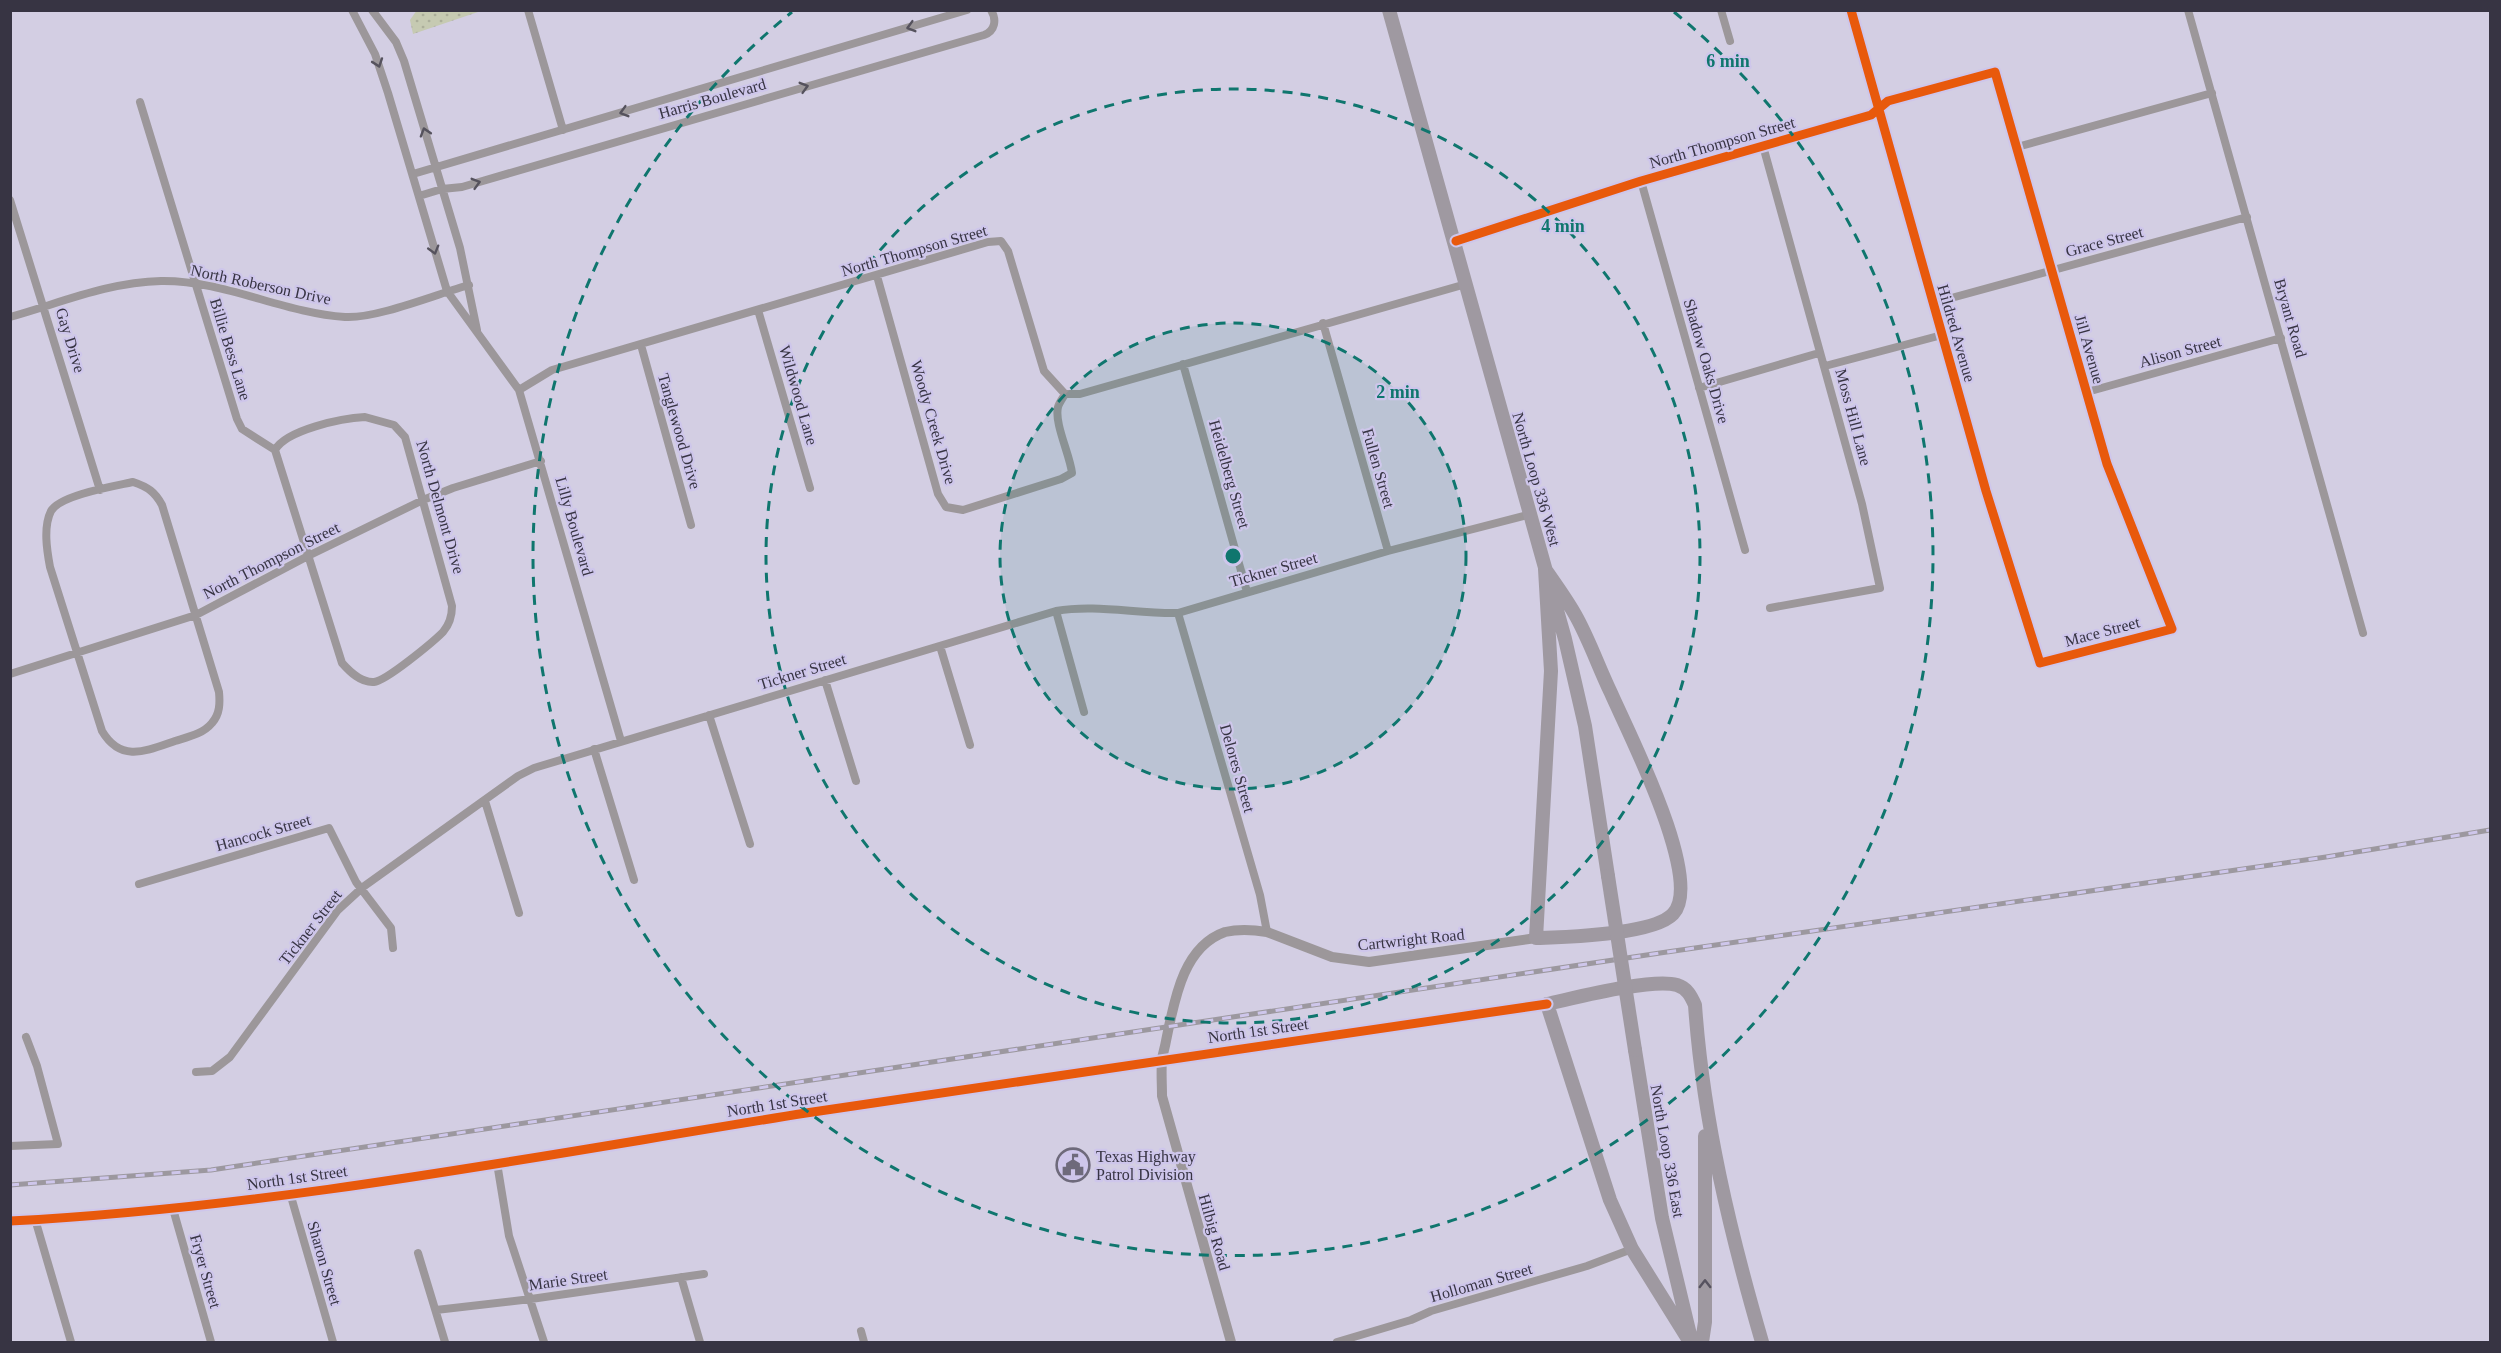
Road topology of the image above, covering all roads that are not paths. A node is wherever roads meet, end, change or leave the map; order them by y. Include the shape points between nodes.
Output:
1 (352, 10) edge
2 (372, 10) edge
3 (528, 10) edge
4 (967, 10) edge
5 (991, 10) edge
6 (1389, 10) edge
7 (1721, 10) edge
8 (1851, 10) edge
9 (2188, 10) edge
10 (1730, 41) dead end
11 (1995, 72) joint
12 (2212, 93) junction
13 (140, 102) dead end
14 (1879, 108) junction
15 (563, 130) junction
16 (1763, 146) junction
17 (2017, 147) junction
18 (436, 168) junction
19 (413, 174) junction
20 (1641, 181) junction
21 (442, 189) junction
22 (419, 196) junction
23 (10, 200) edge
24 (2247, 217) junction
25 (1456, 242) junction
26 (2052, 270) junction
27 (878, 276) junction
28 (195, 284) junction
29 (1466, 284) junction
30 (469, 285) junction
31 (447, 291) junction
32 (1933, 303) junction
33 (45, 307) junction
34 (758, 310) junction
35 (10, 317) edge
36 (1323, 323) junction
37 (477, 330) junction
38 (1942, 334) junction
39 (2281, 338) junction
40 (641, 345) junction
41 (1819, 353) junction
42 (1183, 364) junction
43 (1825, 366) junction
44 (1699, 388) junction
45 (519, 390) junction
46 (2086, 392) junction
47 (1065, 394) junction
48 (275, 450) junction
49 (541, 461) junction
50 (810, 488) dead end
51 (100, 490) junction
52 (423, 500) junction
53 (1531, 514) junction
54 (691, 525) dead end
55 (1745, 550) dead end
56 (1388, 551) junction
57 (308, 556) junction
58 (1545, 569) junction
59 (1247, 592) junction
60 (1770, 608) dead end
61 (1056, 611) junction
62 (1178, 613) junction
63 (196, 615) junction
64 (2172, 629) joint
65 (2363, 633) dead end
66 (940, 646) junction
67 (77, 654) junction
68 (2040, 663) joint
69 (10, 674) edge
70 (825, 680) junction
71 (1084, 712) dead end
72 (709, 715) junction
73 (621, 741) junction
74 (970, 745) dead end
75 (594, 749) junction
76 (856, 781) dead end
77 (485, 801) junction
78 (750, 844) dead end
79 (634, 880) dead end
80 (139, 884) dead end
81 (363, 887) junction
82 (519, 913) dead end
83 (1267, 932) junction
84 (1536, 938) junction
85 (393, 948) dead end
86 (1621, 963) joint
87 (1547, 1004) junction
88 (26, 1037) dead end
89 (1162, 1059) junction
90 (196, 1072) dead end
91 (1705, 1107) junction
92 (10, 1146) edge
93 (497, 1163) junction
94 (290, 1193) junction
95 (172, 1209) junction
96 (35, 1219) junction
97 (10, 1221) edge
98 (1632, 1249) junction
99 (418, 1253) dead end
100 (704, 1274) dead end
101 (681, 1277) junction
102 (531, 1299) junction
103 (436, 1310) junction
104 (861, 1331) dead end
105 (71, 1342) edge
106 (211, 1342) edge
107 (333, 1342) edge
108 (445, 1342) edge
109 (544, 1342) edge
110 (700, 1342) edge
111 (864, 1342) edge
112 (1231, 1342) edge
113 (1337, 1342) edge
114 (1691, 1342) edge
115 (1702, 1342) edge
116 (1762, 1342) edge

1 -> 19 street, Lilly Boulevard via 375,54
18 -> 2 street, Lilly Boulevard via 404,61 396,42
3 - 15 street
4 -> 15 street, Harris Boulevard
21 -> 5 street, Harris Boulevard via 462,187 984,35 994,26
6 - 25 main road, North Loop 336 West
7 - 10 street
8 - 14 street, Hildred Avenue
9 - 12 street, Bryant Road
11 - 14 street, North Thompson Street via 1888,101
11 - 17 street, Jill Avenue
12 - 17 street
12 - 24 street, Bryant Road
13 - 28 street, Billie Bess Lane
14 - 16 street, North Thompson Street via 1871,116
14 - 32 street, Hildred Avenue
15 - 18 street, Harris Boulevard
16 - 20 street, North Thompson Street
16 - 41 street, Moss Hill Lane
17 - 26 street, Jill Avenue
18 - 19 street, Harris Boulevard
18 - 21 street, Lilly Boulevard
19 - 22 street, Lilly Boulevard
20 - 25 street, North Thompson Street
20 - 44 street, Shadow Oaks Drive
21 - 22 street, Harris Boulevard
21 - 30 street, Lilly Boulevard
22 -> 31 street, Lilly Boulevard
23 - 33 street, Gay Drive
24 - 26 street, Grace Street
24 - 39 street, Bryant Road
25 - 29 main road, North Loop 336 West
26 - 32 street, Grace Street
26 - 46 street, Jill Avenue
27 - 34 street, North Thompson Street
27 - 47 street, North Thompson Street via 1001,241 1008,251 1044,371
27 - 47 street, Woody Creek Drive via 939,494 946,507 963,510 1072,473 1058,419 1058,407
28 - 31 street, North Roberson Drive via 346,317 370,314
28 - 33 street, North Roberson Drive via 164,281 118,285
28 - 48 street, Billie Bess Lane via 237,419 242,429
29 - 36 street
29 - 53 main road, North Loop 336 West
30 - 31 street, North Roberson Drive
30 - 37 street, Lilly Boulevard
31 - 37 street, Lilly Boulevard
32 - 38 street, Hildred Avenue
33 - 35 street, North Roberson Drive
33 - 51 street, Gay Drive
34 - 40 street, North Thompson Street
34 - 50 street, Wildwood Lane
36 - 42 street
36 - 56 street, Fullen Street
37 - 45 street, Lilly Boulevard
38 - 43 street
38 - 68 street, Hildred Avenue
39 - 46 street, Alison Street
39 - 65 street, Bryant Road
40 - 45 street, North Thompson Street via 552,370
40 - 54 street, Tanglewood Drive
41 - 43 street, Moss Hill Lane
41 - 44 street
42 - 47 street via 1080,394
42 - 59 street, Heidelberg Street
43 - 60 street, Moss Hill Lane via 1880,588
44 - 55 street, Shadow Oaks Drive
45 - 49 street, Lilly Boulevard
46 - 64 street, Jill Avenue via 2107,464
48 - 52 street, North Delmont Drive via 288,437 347,418 380,419 394,424 405,437
48 - 57 street
49 - 52 street, North Thompson Street
49 - 73 street, Lilly Boulevard
51 - 63 street via 133,482 157,495
51 - 67 street via 58,504 51,512 45,542
52 - 57 street, North Thompson Street
52 - 57 street, North Delmont Drive via 452,606 443,632 387,677 364,681 342,663
53 - 56 street, Tickner Street
53 - 58 main road, North Loop 336 West
56 - 59 street, Tickner Street
57 - 63 street, North Thompson Street
58 - 84 main road via 1551,671
58 - 84 main road via 1577,618 1652,784 1679,871 1680,900 1673,914 1663,921 1597,936
58 - 86 main road, North Loop 336 West, bridge via 1579,697
59 - 62 street, Tickner Street
61 - 62 street, Tickner Street via 1076,607
61 - 66 street, Tickner Street
61 - 71 street
62 - 83 street, Delores Street via 1260,895
63 - 67 street, North Thompson Street
63 - 67 street via 219,692 217,717 204,731 144,752 119,750 110,744 102,731
64 - 68 street, Mace Street
66 - 70 street, Tickner Street
66 - 74 street
67 - 69 street, North Thompson Street
70 - 72 street, Tickner Street
70 - 76 street
72 - 73 street, Tickner Street
72 - 78 street
73 - 75 street, Tickner Street
75 - 77 street, Tickner Street via 534,768
75 - 79 street
77 - 81 street, Tickner Street
77 - 82 street
80 - 81 street, Hancock Street via 329,828 356,882
81 - 85 street via 392,928
81 - 90 street, Tickner Street via 338,910 230,1057 212,1071
83 - 84 street, Cartwright Road via 1332,957 1369,962
83 - 89 street, Cartwright Road via 1227,932 1199,950 1179,987
86 - 114 main road, North Loop 336 East, bridge via 1662,1218
87 - 89 street, North 1st Street
87 - 91 main road via 1659,984 1684,989 1695,1005
87 - 98 main road via 1610,1200
88 - 92 street via 58,1144
89 - 93 street, North 1st Street
89 - 112 street, Hilbig Road via 1162,1096
115 -> 91 main road
91 - 116 main road via 1736,1254
93 - 94 street, North 1st Street
93 - 102 street via 509,1236
94 - 95 street, North 1st Street
94 - 107 street, Sharon Street
95 - 96 street, North 1st Street
95 - 106 street, Fryer Street
96 - 97 street, North 1st Street
96 - 105 street
98 - 113 street, Holloman Street
98 - 114 main road
99 - 103 street
100 - 101 street, Marie Street
101 - 102 street, Marie Street
101 - 110 street
102 - 103 street, Marie Street
102 - 109 street
103 - 108 street
104 - 111 street

